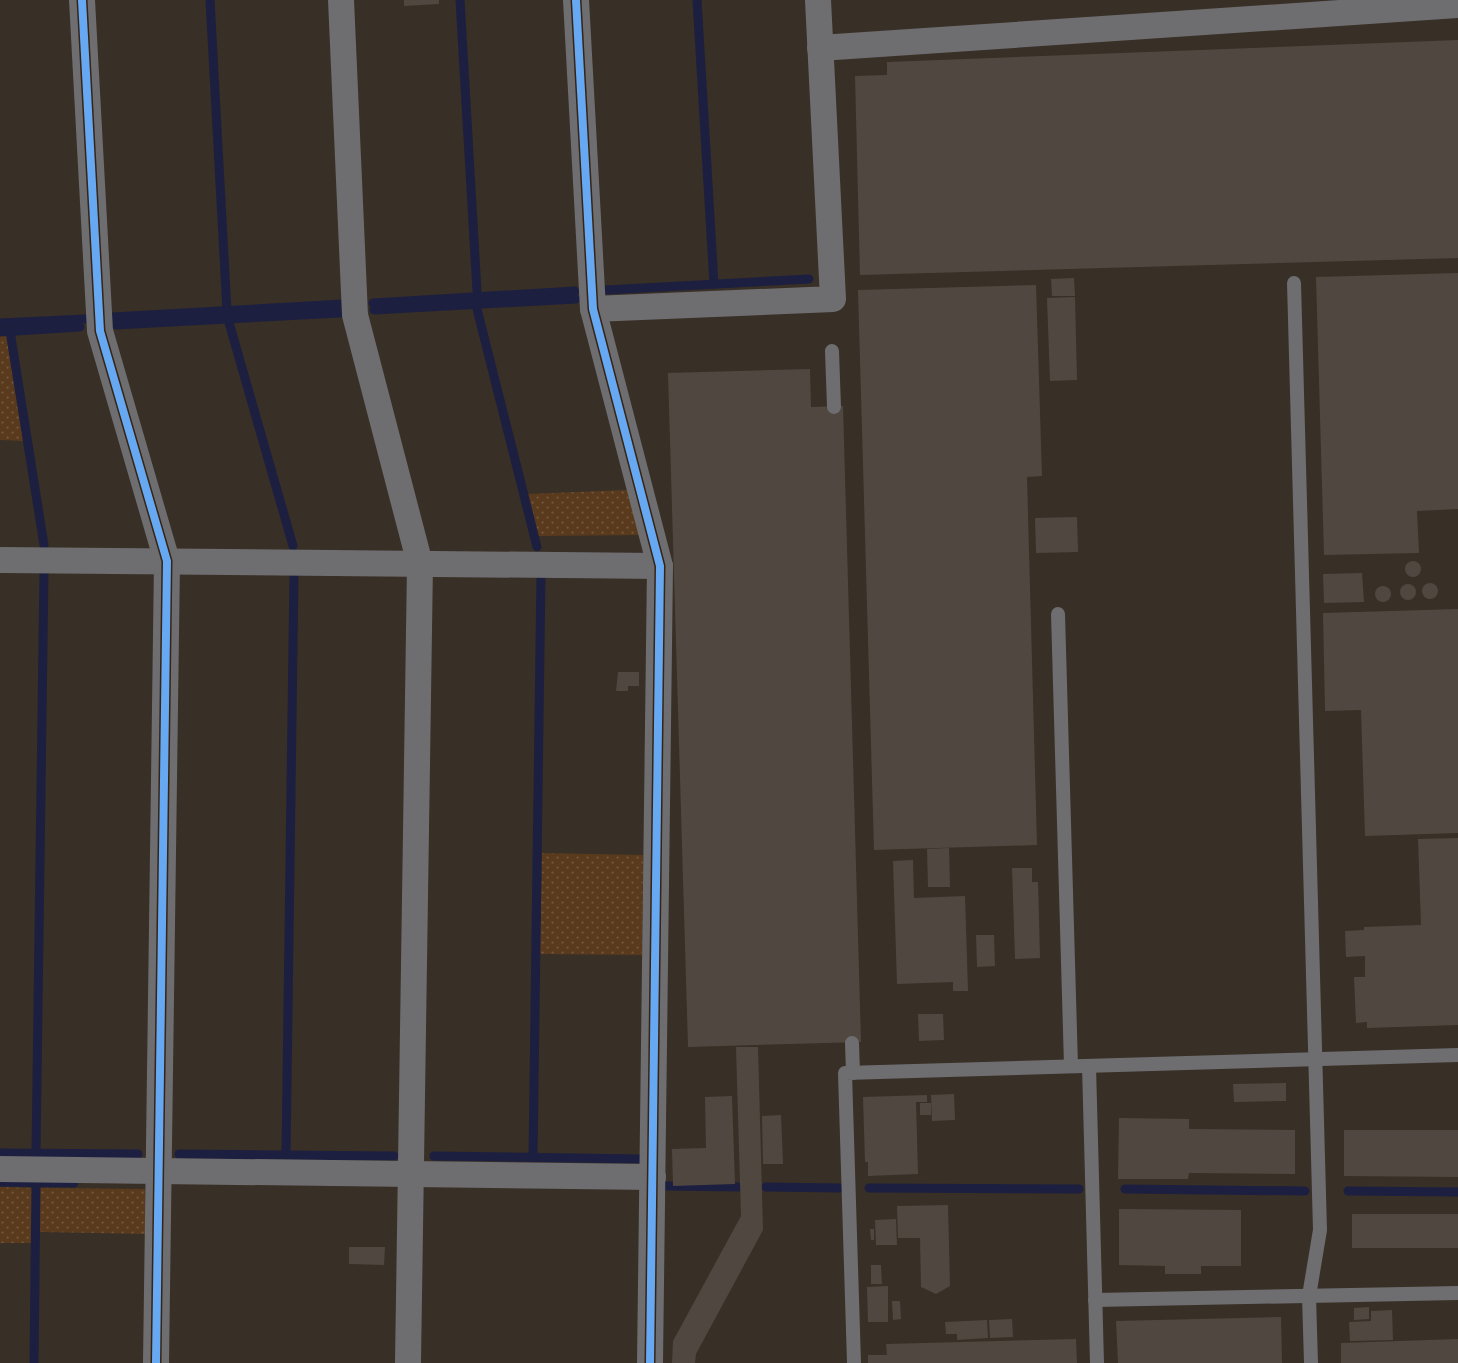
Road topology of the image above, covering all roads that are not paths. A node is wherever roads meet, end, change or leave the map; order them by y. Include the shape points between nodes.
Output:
1 (82, 0) edge
2 (341, 0) edge
3 (576, 0) edge
4 (818, 0) edge
5 (1458, 6) edge
6 (1300, 8) edge
7 (820, 48) junction
8 (1294, 283) dead end
9 (593, 309) junction
10 (832, 351) dead end
11 (834, 406) dead end
12 (0, 560) edge
13 (167, 561) junction
14 (420, 564) junction
15 (660, 566) junction
16 (1058, 614) dead end
17 (852, 1043) dead end
18 (1458, 1056) edge
19 (1315, 1060) junction
20 (1071, 1066) junction
21 (1089, 1066) junction
22 (853, 1073) junction
23 (0, 1169) edge
24 (159, 1170) junction
25 (411, 1174) junction
26 (653, 1177) junction
27 (1458, 1293) edge
28 (1309, 1296) junction
29 (1095, 1300) junction
30 (156, 1363) edge
31 (408, 1363) edge
32 (650, 1363) edge
33 (854, 1363) edge
34 (1097, 1363) edge
35 (1311, 1363) edge

1 - 13 street via 100,331
2 - 14 street via 355,315
3 - 9 street
4 - 7 street
5 - 6 street
6 - 7 street
7 - 9 street via 832,298
8 - 19 lane
9 - 15 street
10 - 11 lane
12 - 13 street
13 - 14 street
13 - 24 street
14 - 15 street
14 - 25 street
15 - 26 street
16 - 20 lane
17 - 22 lane
18 - 19 lane
19 - 21 lane
19 - 28 lane via 1320,1230
20 - 21 lane
20 - 22 lane
21 - 29 lane
22 - 33 lane via 845,1073
23 - 24 street
24 - 25 street
24 - 30 street
25 - 26 street
25 - 31 street
26 - 32 street
27 - 28 lane
28 - 29 lane
28 - 35 lane
29 - 34 lane

